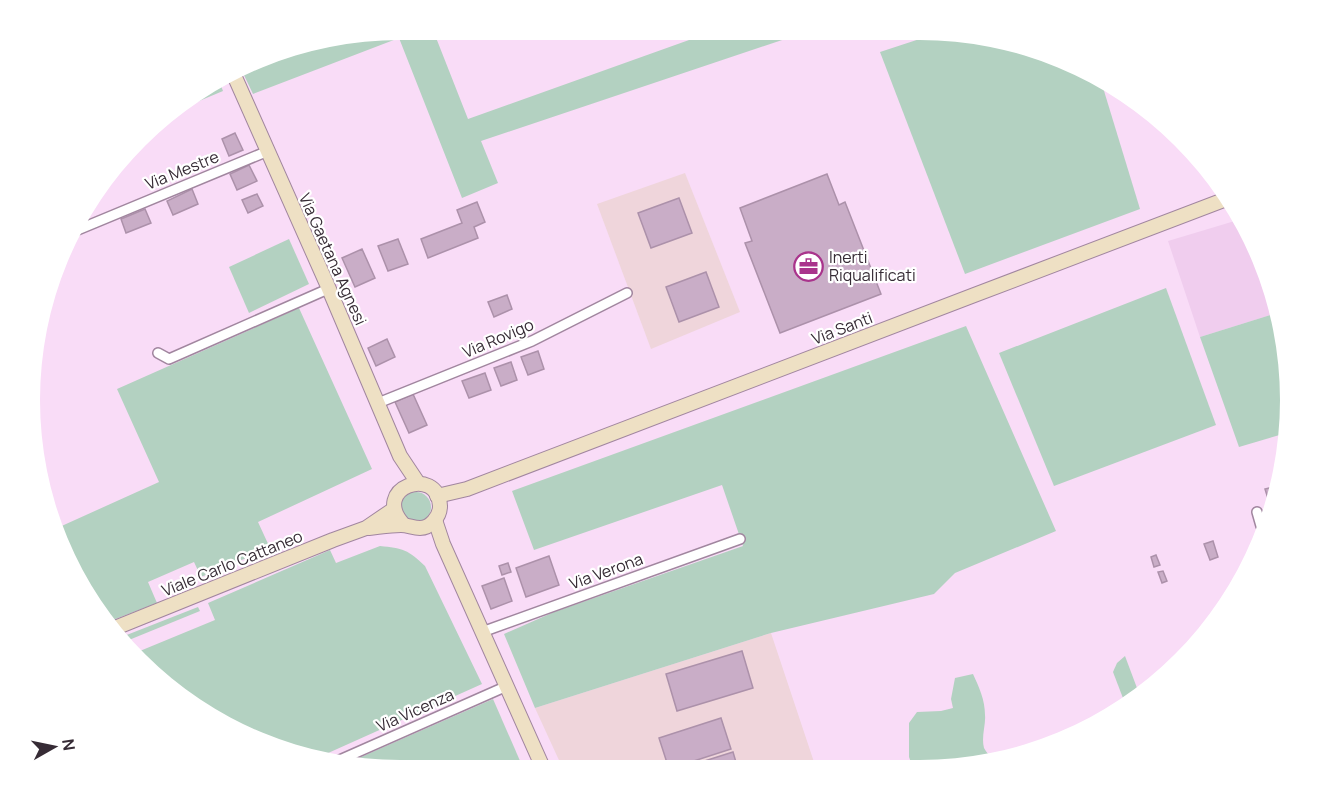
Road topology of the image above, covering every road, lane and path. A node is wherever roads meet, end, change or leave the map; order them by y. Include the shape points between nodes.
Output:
1 (236, 80) edge
2 (268, 151) junction
3 (1220, 202) edge
4 (86, 227) edge
5 (328, 289) junction
6 (627, 293) dead end
7 (158, 353) dead end
8 (378, 403) junction
9 (400, 456) junction
10 (418, 483) junction
11 (398, 493) junction
12 (439, 501) junction
13 (394, 508) junction
14 (1257, 512) dead end
15 (1259, 519) edge
16 (435, 520) junction
17 (404, 525) junction
18 (366, 528) junction
19 (420, 528) junction
20 (740, 539) dead end
21 (443, 544) junction
22 (120, 626) edge
23 (482, 632) junction
24 (507, 686) junction
25 (348, 756) edge
26 (540, 760) edge

1 - 2 street, Via Gaetana Agnesi
2 - 4 street, Via Mestre
2 - 5 street, Via Gaetana Agnesi
3 - 12 street, Via Santi
5 - 7 street via 169,359
5 - 8 street, Via Gaetana Agnesi
6 - 8 street, Via Rovigo via 532,341
8 - 9 street, Via Gaetana Agnesi
9 - 10 street, Via Gaetana Agnesi
9 - 11 street, Via Gaetana Agnesi
10 - 11 street via 407,485
10 - 12 street via 429,487
11 - 13 street
12 - 16 street
13 - 17 street
13 - 18 street, Viale Carlo Cattaneo
14 - 15 street
16 - 19 street
16 - 21 street
17 - 18 street, Viale Carlo Cattaneo
17 - 19 street
18 - 22 street, Viale Carlo Cattaneo
19 - 21 street
20 - 23 street, Via Verona
21 - 23 street
23 - 24 street
24 - 25 street, Via Vicenza
24 - 26 street

